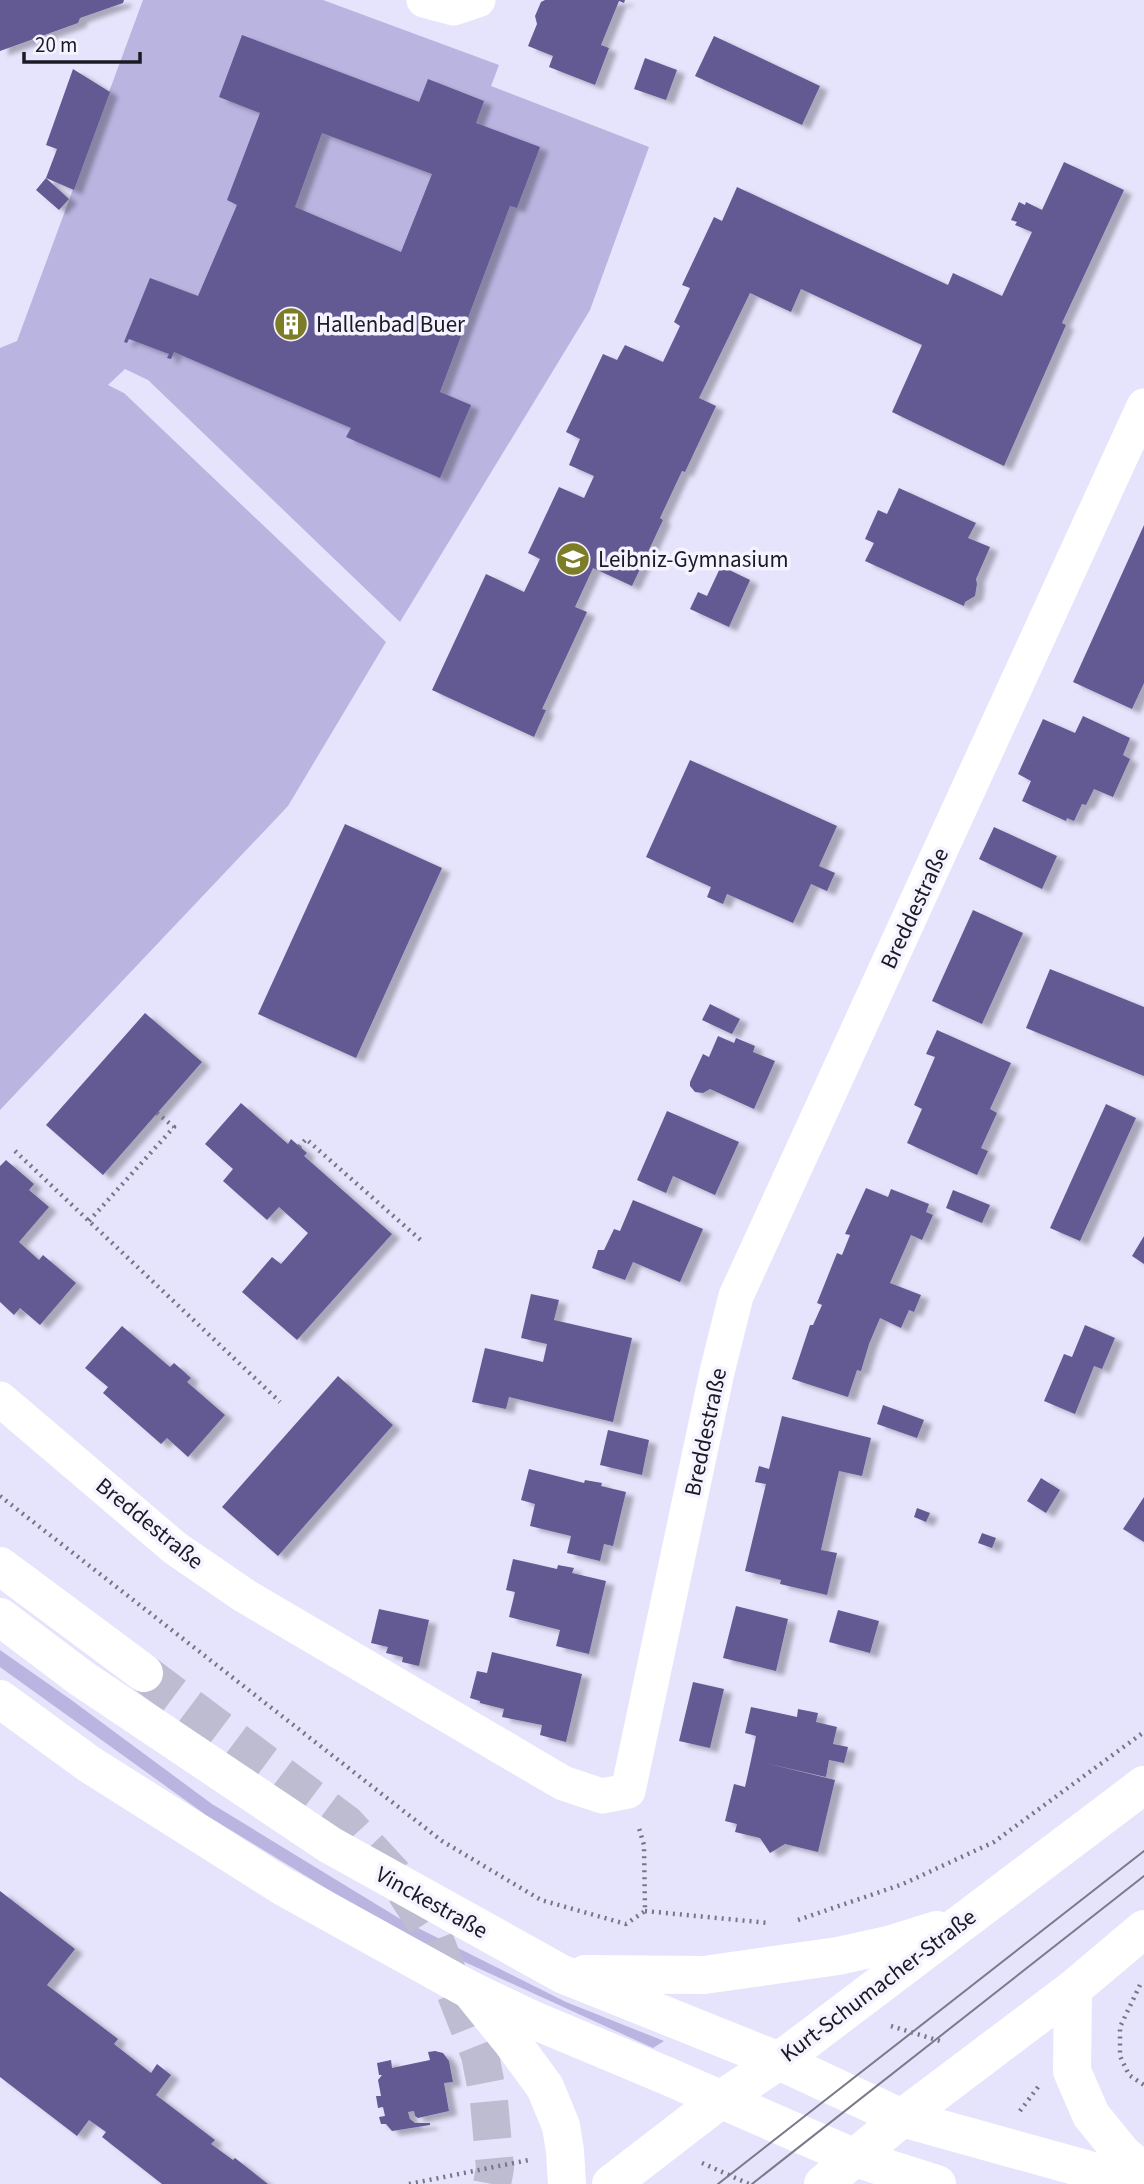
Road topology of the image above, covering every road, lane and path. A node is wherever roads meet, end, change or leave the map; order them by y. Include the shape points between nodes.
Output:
1 (424, 0) edge
2 (474, 2) edge
3 (1144, 406) edge
4 (158, 1113) dead end
5 (299, 1147) dead end
6 (15, 1151) dead end
7 (89, 1221) junction
8 (424, 1243) dead end
9 (0, 1399) edge
10 (280, 1402) dead end
11 (0, 1496) edge
12 (0, 1566) edge
13 (0, 1617) edge
14 (144, 1673) tunnel mouth
15 (0, 1699) edge
16 (1144, 1732) edge
17 (1144, 1785) edge
18 (628, 1791) junction
19 (645, 1911) junction
20 (778, 1923) dead end
21 (788, 1923) dead end
22 (959, 1923) junction
23 (1144, 1929) edge
24 (562, 1974) junction
25 (1144, 1982) edge
26 (1073, 1989) junction
27 (470, 1990) junction
28 (779, 2061) junction
29 (1144, 2085) edge
30 (720, 2100) junction
31 (902, 2118) junction
32 (855, 2158) junction
33 (1144, 2173) edge
34 (1144, 2180) edge
35 (567, 2184) edge
36 (611, 2184) edge
37 (822, 2184) edge
38 (937, 2184) edge

1 - 2 street via 454,8
3 - 18 street, Breddestraße via 736,1296
4 - 7 path via 174,1127
5 - 8 path via 306,1139
6 - 7 path
7 - 10 path
9 - 18 street, Breddestraße via 175,1548 245,1596 563,1783 602,1796
11 - 19 path via 442,1841 541,1900 626,1924
12 - 14 main road
13 - 24 main road, Vinckestraße via 81,1678 330,1845
15 - 27 main road via 89,1765 282,1886
16 - 21 path via 994,1842 903,1884
17 - 22 main road, Kurt-Schumacher-Straße
18 - 19 path via 644,1845
19 - 20 path
22 - 24 main road via 838,1956 704,1975
22 - 28 main road, Kurt-Schumacher-Straße
23 - 26 main road
24 - 28 main road, Vinckestraße
25 - 29 path via 1120,2027 1120,2056 1129,2075
26 - 31 main road
26 - 33 main road via 1072,2071 1091,2116
27 - 30 main road
27 - 35 main road via 545,2087 561,2126
28 - 30 main road, Kurt-Schumacher-Straße
28 - 31 main road, Vinckestraße
30 - 32 main road
30 - 36 main road, Kurt-Schumacher-Straße
31 - 32 main road
31 - 34 main road, Vinckestraße via 1093,2171
32 - 37 main road
32 - 38 main road

